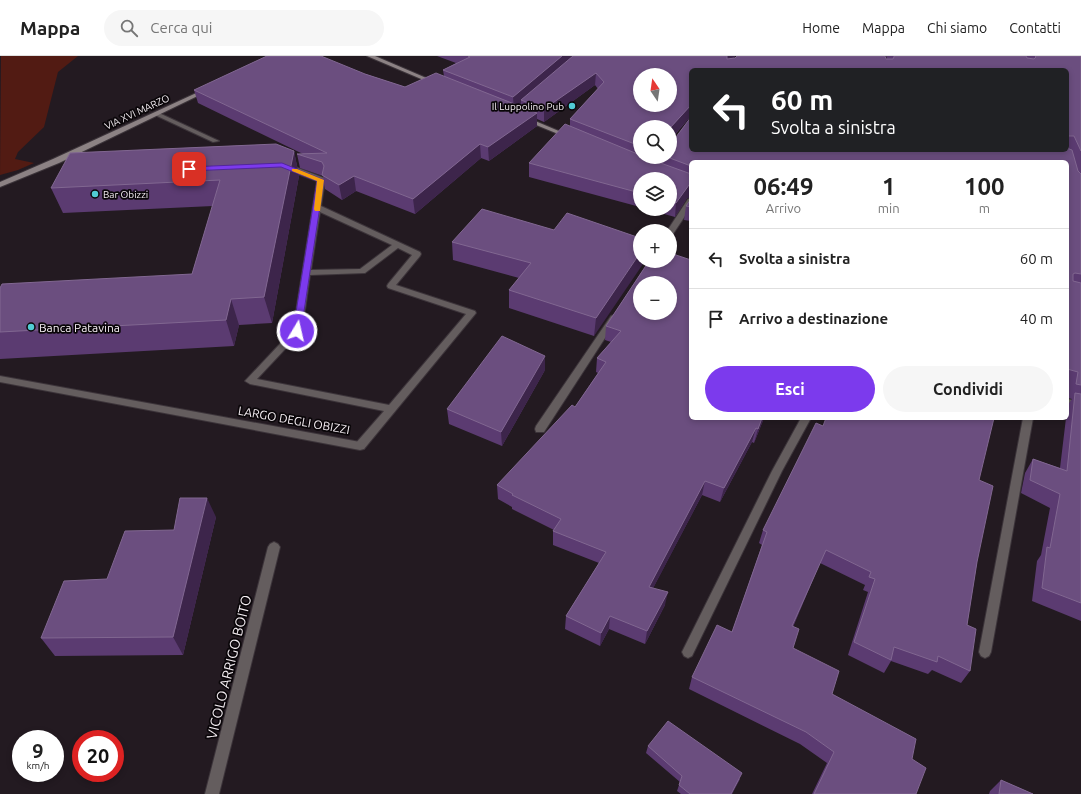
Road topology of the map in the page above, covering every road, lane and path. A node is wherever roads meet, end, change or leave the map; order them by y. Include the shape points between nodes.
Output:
1 (370, 56) edge
2 (442, 86) edge
3 (212, 88) edge
4 (157, 114) junction
5 (521, 117) edge
6 (215, 141) dead end
7 (580, 141) edge
8 (282, 165) edge
9 (0, 185) edge
10 (689, 204) edge
11 (318, 208) junction
12 (675, 224) edge
13 (397, 245) junction
14 (306, 273) junction
15 (617, 313) edge
16 (0, 379) edge
17 (1069, 403) edge
18 (1081, 406) edge
19 (391, 409) junction
20 (805, 420) edge
21 (1028, 420) edge
22 (540, 429) dead end
23 (274, 547) dead end
24 (688, 652) dead end
25 (985, 652) dead end
26 (212, 794) edge

1 - 2 street
3 - 4 street, VIA XVI MARZO
4 - 6 street
4 - 9 street, VIA XVI MARZO
5 - 7 street
8 - 11 street via 321,180
10 - 12 street
11 - 13 street
11 - 14 street
13 - 14 street via 362,271
13 - 19 street, LARGO DEGLI OBIZZI via 417,254 391,286 472,313
14 - 19 street via 297,331 250,381
15 - 22 street
16 - 19 street, LARGO DEGLI OBIZZI via 360,446
17 - 18 street
20 - 24 street
21 - 25 street
23 - 26 street, VICOLO ARRIGO BOITO

